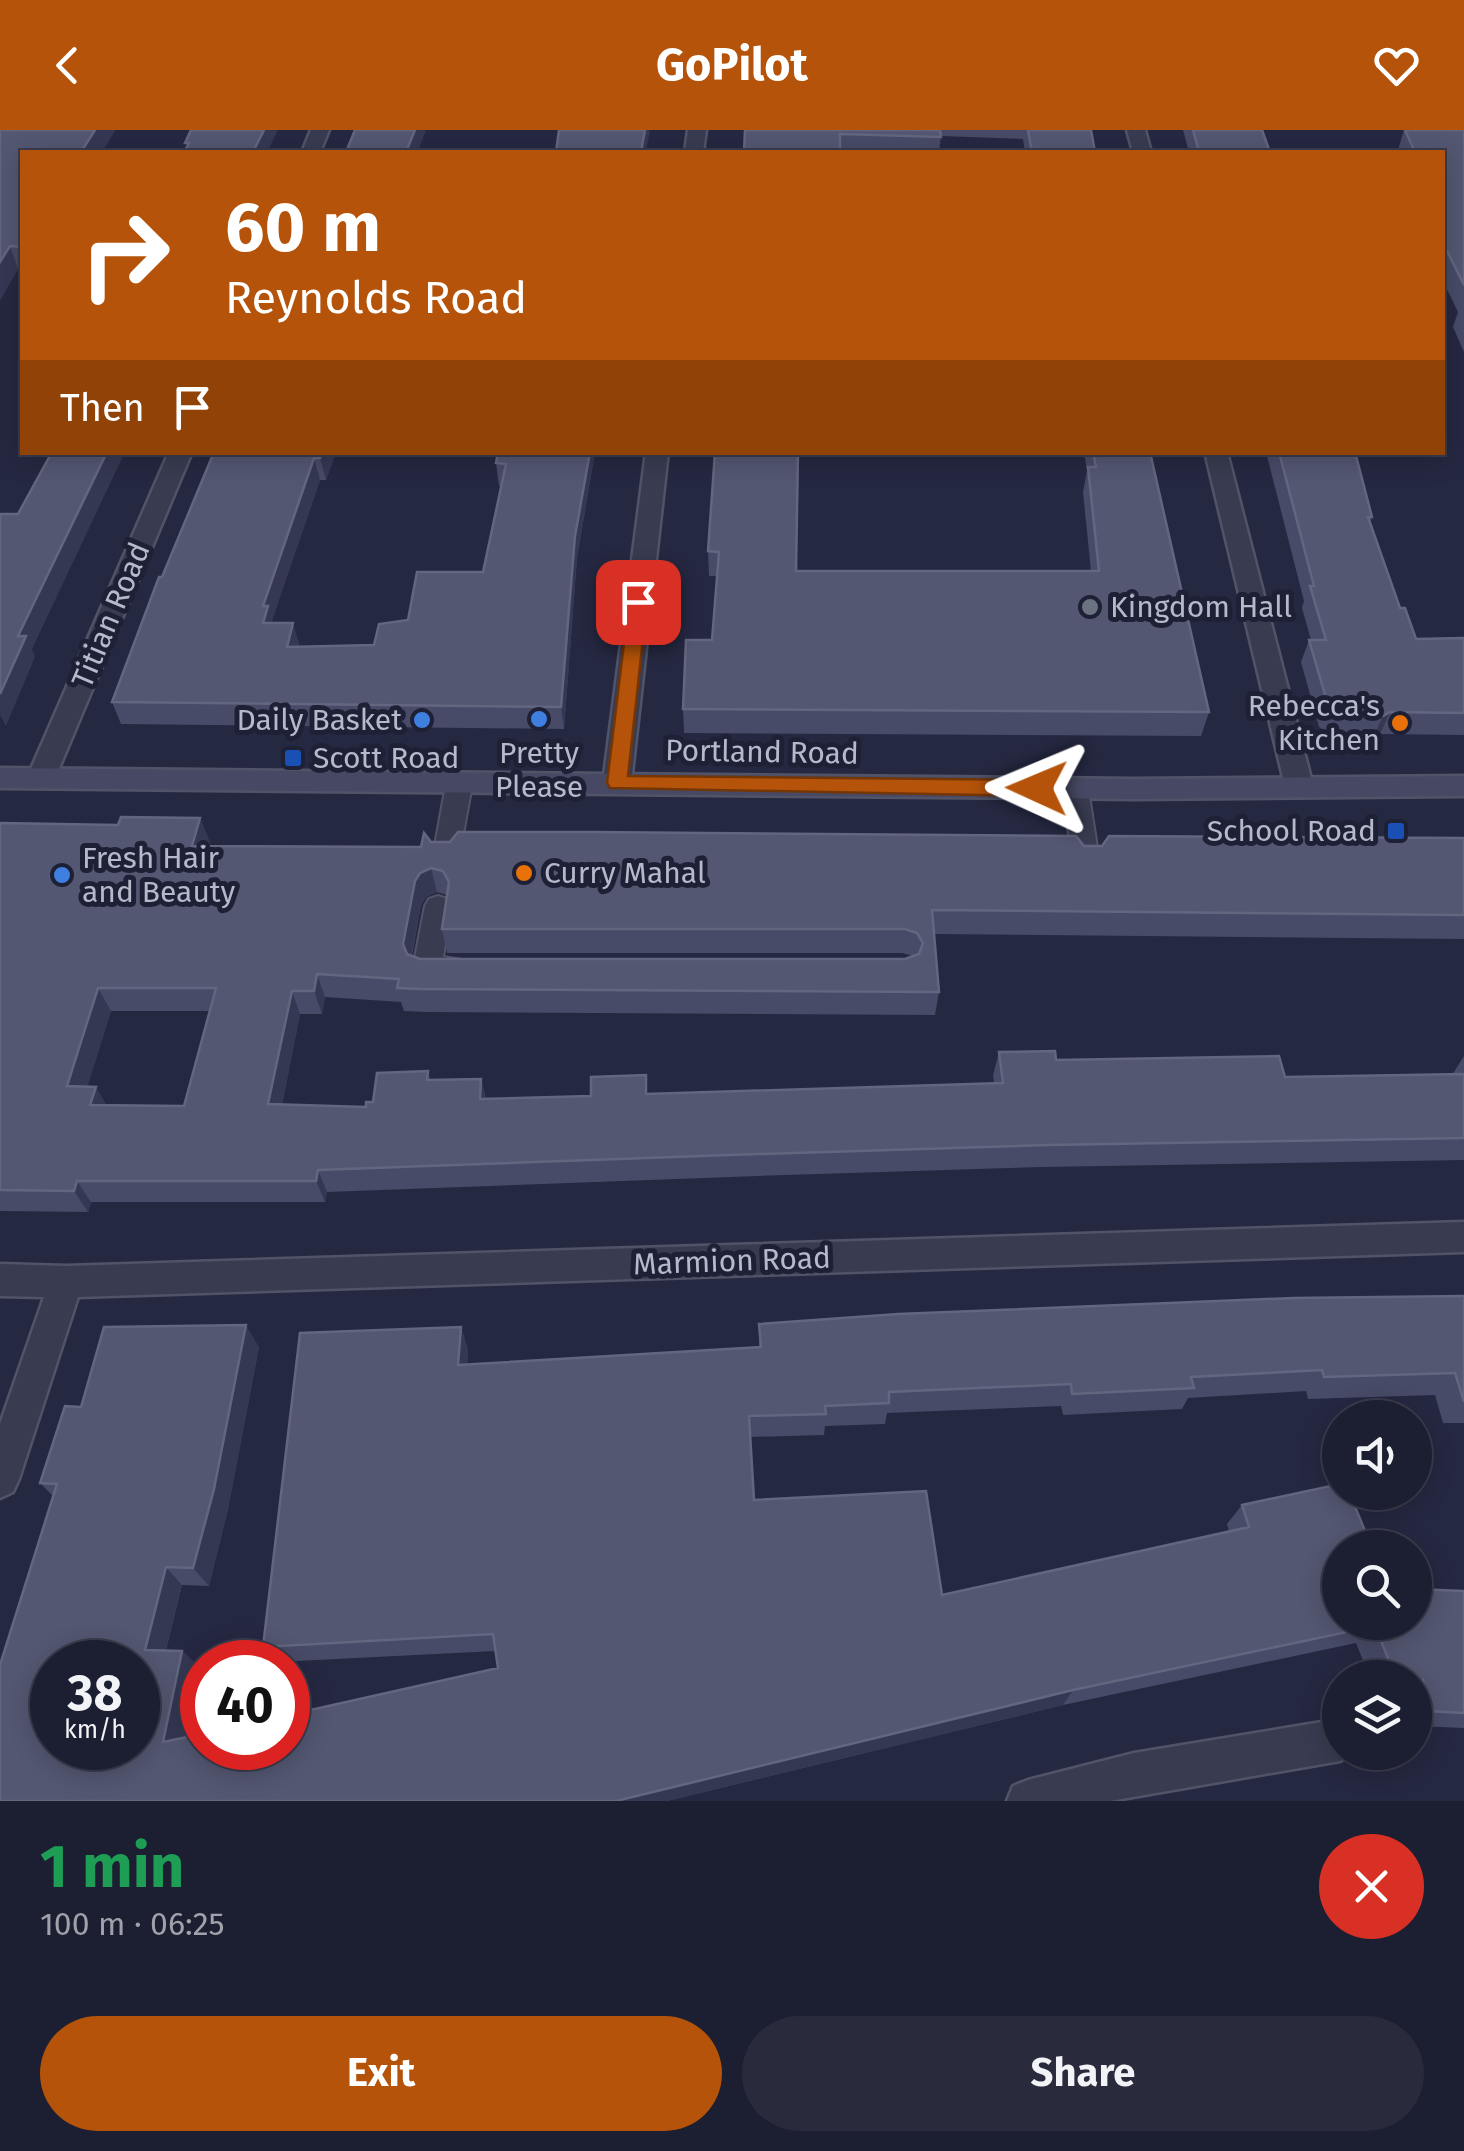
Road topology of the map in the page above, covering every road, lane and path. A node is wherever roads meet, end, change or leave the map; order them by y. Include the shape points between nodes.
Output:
1 (180, 455) edge
2 (657, 455) edge
3 (1217, 455) edge
4 (0, 778) edge
5 (41, 778) junction
6 (617, 783) junction
7 (459, 784) junction
8 (1464, 786) edge
9 (1076, 788) junction
10 (1300, 790) junction
11 (446, 856) edge
12 (1086, 860) edge
13 (438, 906) dead end
14 (486, 968) edge
15 (1464, 1237) edge
16 (0, 1280) edge
17 (66, 1282) junction
18 (0, 1480) edge
19 (1322, 1744) edge
20 (1136, 1788) edge
21 (1028, 1801) edge

1 - 5 street, Titian Road
2 - 6 street
3 - 10 street
4 - 5 street, Portland Road
5 - 7 street, Portland Road
6 - 7 street, Portland Road
6 - 9 street, Portland Road
7 - 11 lane
8 - 10 street, Portland Road
9 - 10 street, Portland Road
9 - 12 lane
13 - 14 lane via 427,968
15 - 17 street, Marmion Road
16 - 17 street, Marmion Road
17 - 18 street
19 - 20 street
20 - 21 street

